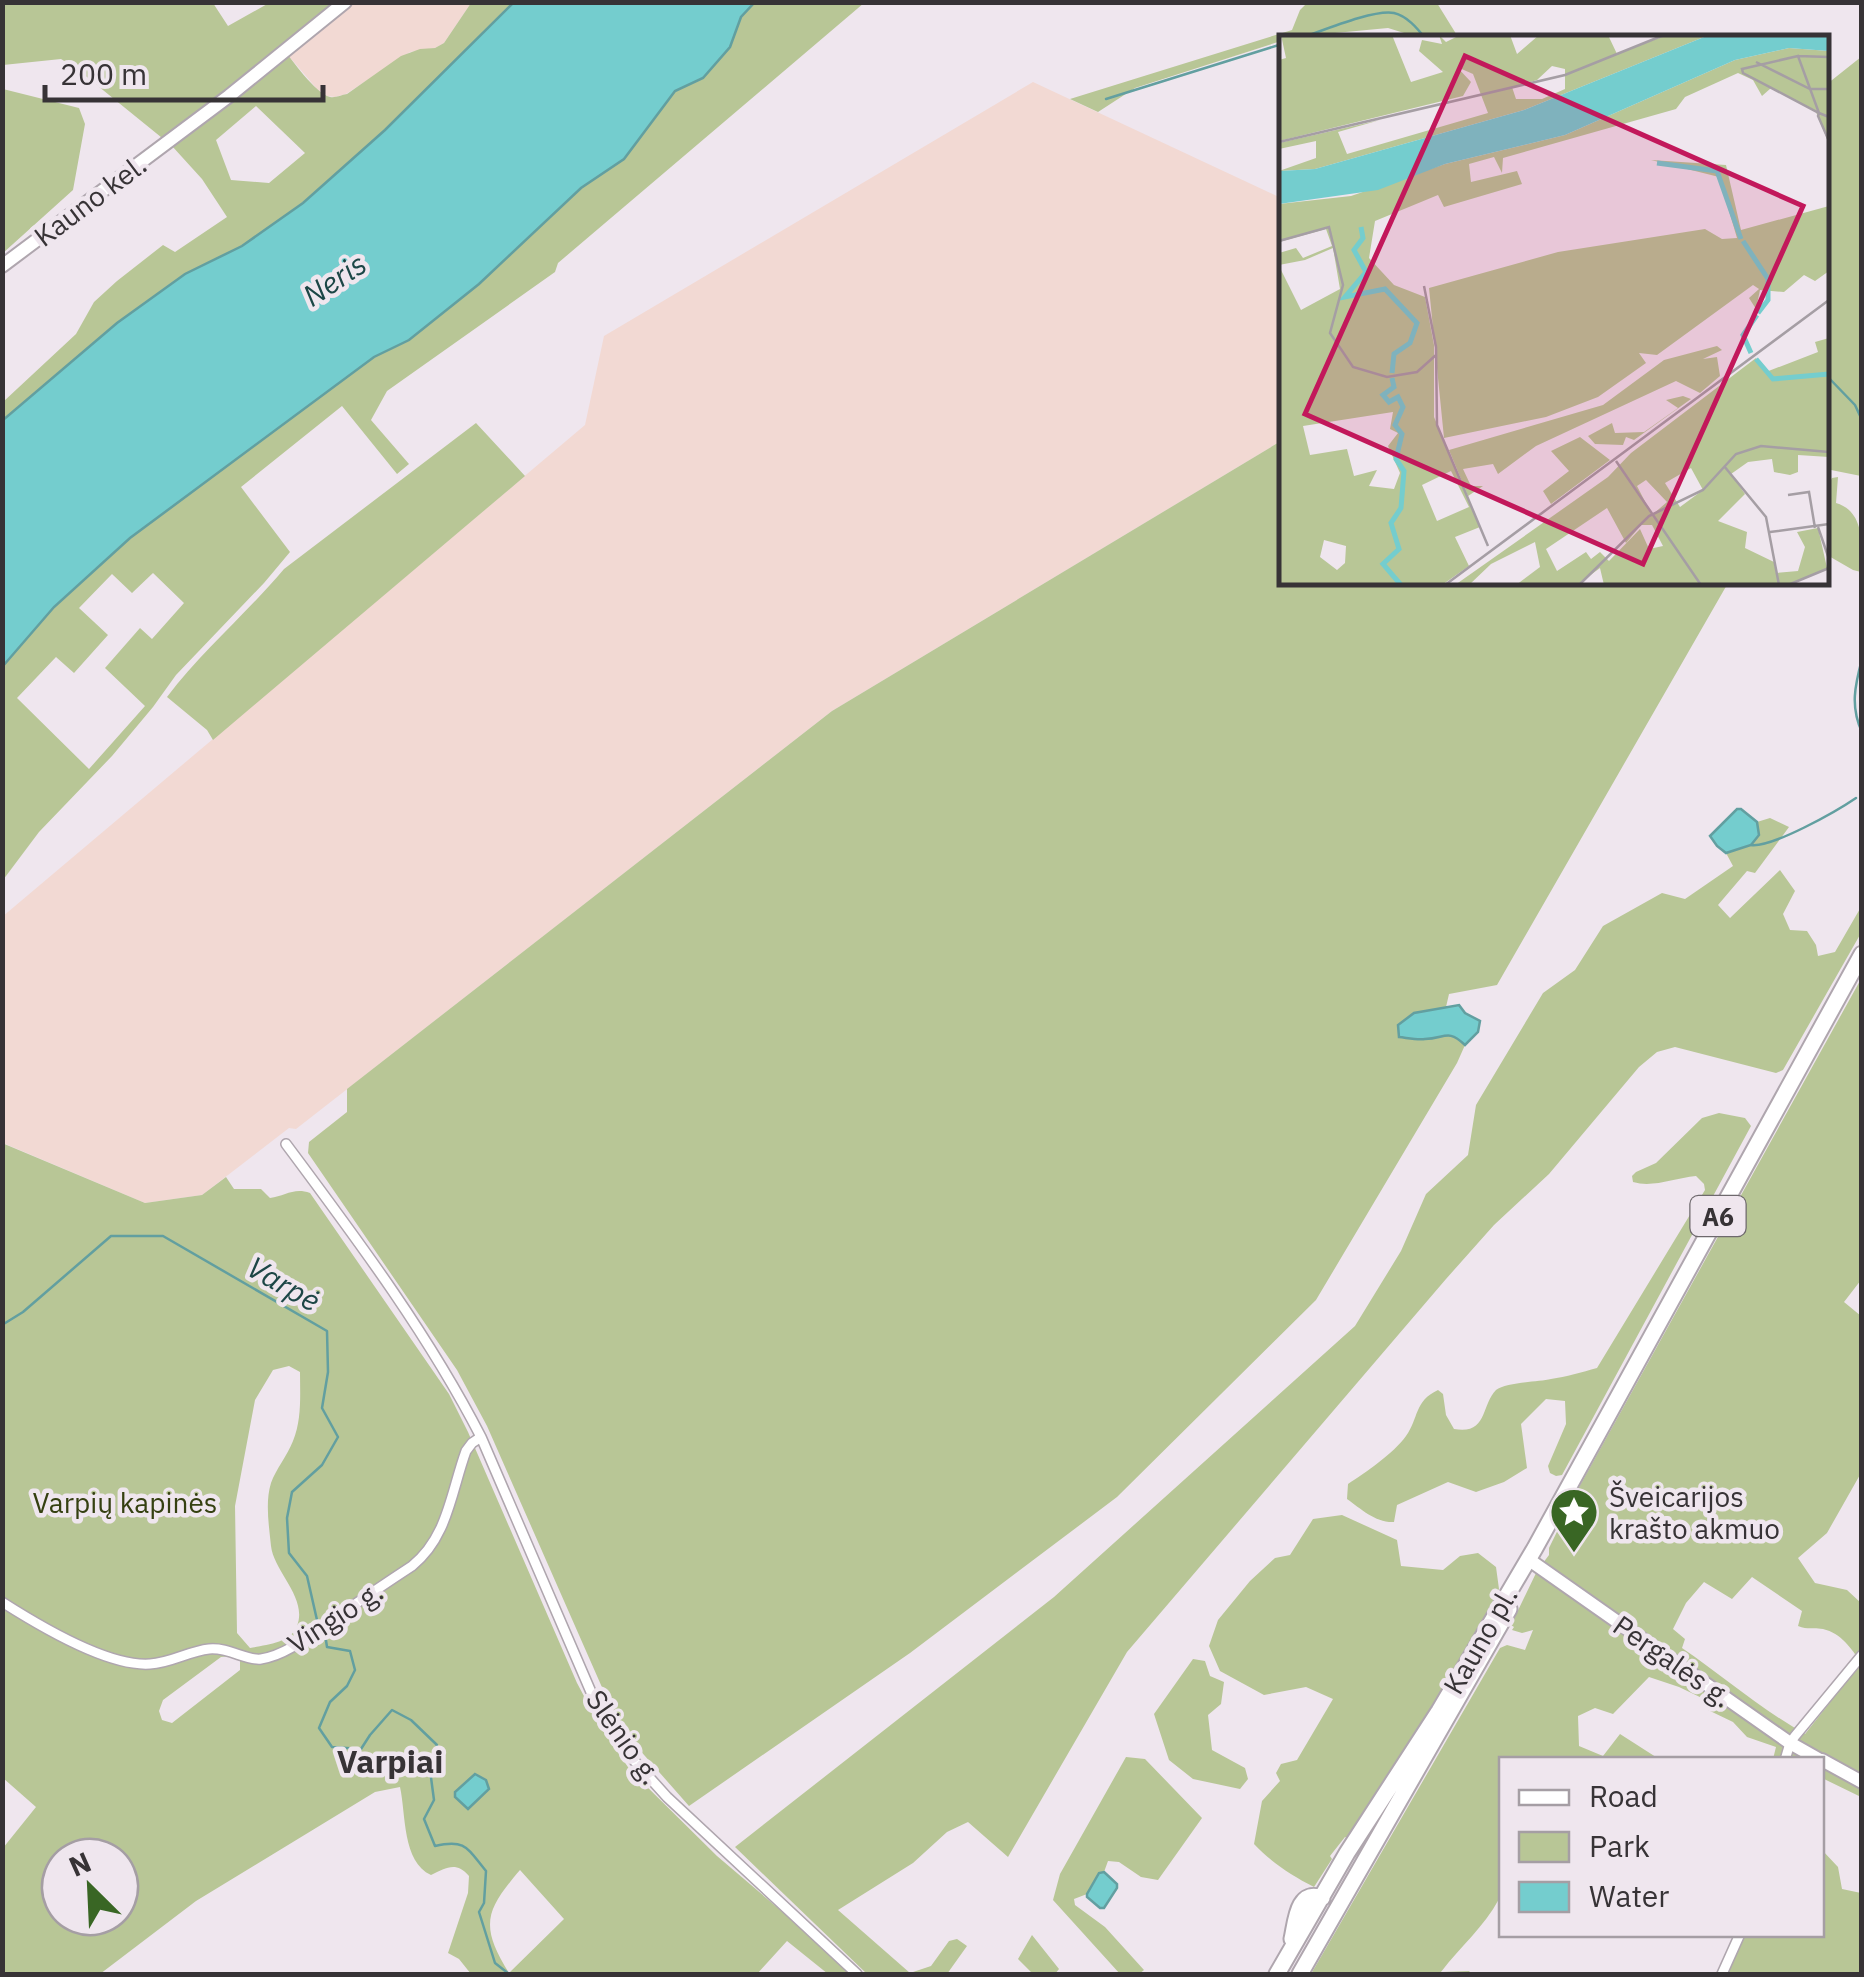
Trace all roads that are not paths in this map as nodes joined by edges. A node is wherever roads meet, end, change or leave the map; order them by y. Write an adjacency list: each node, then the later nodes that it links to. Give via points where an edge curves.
1 (345, 2): 2 (main road, Kauno kel.)
2 (2, 266)
3 (1862, 954): 6 (highway, A6)
4 (286, 1144): 5 (street, Slėnio g., via 371,1259)
5 (481, 1437): 7 (street, Vingio g., via 466,1450 428,1553 270,1657 212,1649 168,1662 124,1663); 18 (street, Slėnio g., via 582,1673 630,1756)
6 (1528, 1558): 9 (main road, Pergalės g.); 14 (highway, Kauno pl. / A6); 15 (highway, Kauno pl. / A6, via 1494,1636)
7 (2, 1602)
8 (1862, 1656): 9 (street)
9 (1790, 1743): 10 (street); 11 (main road, Pergalės g.)
10 (1787, 1757)
11 (1816, 1757)
12 (1824, 1762): 13 (main road, Pergalės g.)
13 (1862, 1782)
14 (1322, 1898): 15 (highway); 17 (highway, A6, via 1314,1895 1301,1904)
15 (1332, 1914): 19 (highway, Kauno pl. / A6)
16 (1739, 1937): 20 (street)
17 (1278, 1973)
18 (857, 1974)
19 (1300, 1974)
20 (1722, 1974)

